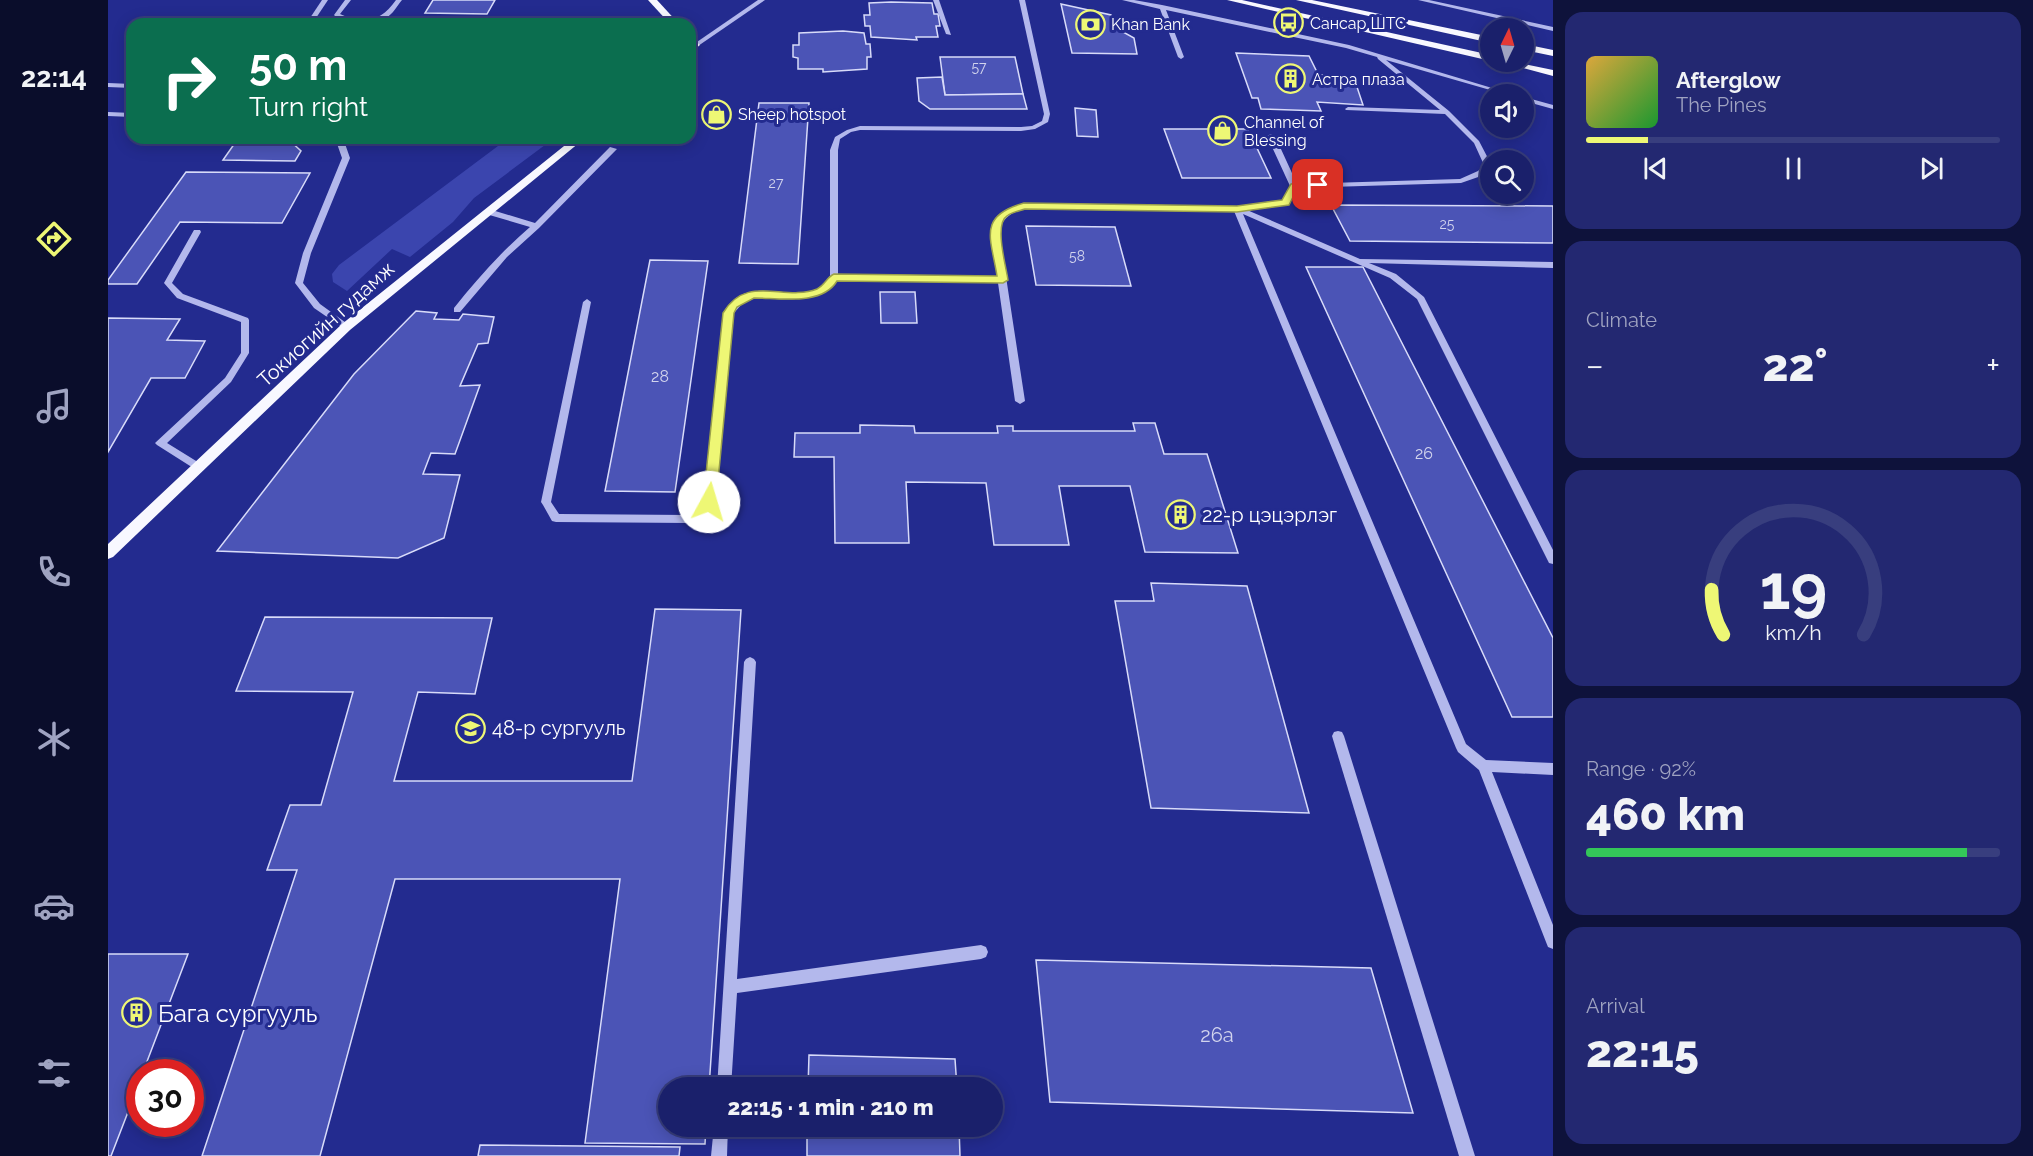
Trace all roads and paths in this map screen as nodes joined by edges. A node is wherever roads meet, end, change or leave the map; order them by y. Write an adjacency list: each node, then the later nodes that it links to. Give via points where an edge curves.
1 (326, 0): 13 (street)
2 (348, 0): 14 (street, via 337,15)
3 (399, 0): 15 (street)
4 (652, 0): 16 (main road)
5 (762, 0): 20 (street)
6 (936, 0): 18 (street)
7 (1022, 0): 48 (street, via 1047,114 1045,122 1021,129 860,128 840,135 834,150)
8 (1125, 0): 12 (street)
9 (1231, 0): 24 (main road)
10 (1300, 0): 19 (main road)
11 (1421, 0): 17 (street)
12 (1162, 7): 23 (street); 25 (street)
13 (313, 18)
14 (342, 18)
15 (383, 18)
16 (669, 18)
17 (1553, 29)
18 (949, 34)
19 (1480, 38)
20 (696, 42)
21 (1534, 49): 22 (main road)
22 (1553, 53)
23 (1376, 54): 29 (street); 34 (street)
24 (1480, 56)
25 (1181, 57)
26 (1534, 69): 27 (main road)
27 (1553, 73)
28 (108, 85): 30 (street)
29 (1480, 85)
30 (126, 86)
31 (1534, 102): 32 (street)
32 (1553, 108)
33 (1348, 109): 34 (street)
34 (1447, 112): 41 (street, via 1477,142 1488,165 1480,173 1461,181)
35 (108, 114): 36 (street)
36 (126, 115)
37 (1271, 136): 41 (street)
38 (341, 144): 52 (street, via 346,158 307,253 299,283 317,306)
39 (573, 144): 43 (main road, Токиогийн гудамж)
40 (613, 149): 44 (street)
41 (1294, 186): 42 (street, via 1285,203)
42 (1237, 209): 46 (street); 49 (street, via 1024,206 1003,214 997,222); 59 (street, via 1462,748)
43 (489, 212): 44 (street); 52 (main road, Токиогийн гудамж)
44 (536, 226): 51 (street, via 486,273)
45 (197, 232): 54 (street, via 168,283 180,296 245,320 245,352 228,380 160,443)
46 (1357, 260): 47 (street); 56 (street, via 1393,276 1420,297)
47 (1553, 265)
48 (834, 277): 49 (street); 50 (street, via 822,291 753,295 733,305 729,313 709,502 690,519 556,518 546,502)
49 (1003, 280): 53 (street)
50 (587, 303)
51 (457, 310)
52 (346, 327): 54 (main road, Токиогийн гудамж)
53 (1020, 401)
54 (198, 467): 55 (main road, Токиогийн гудамж)
55 (108, 553)
56 (1553, 560)
57 (750, 662): 63 (street)
58 (1338, 736): 67 (street)
59 (1484, 766): 60 (street); 61 (street)
60 (1553, 769)
61 (1553, 942)
62 (981, 952): 63 (street)
63 (732, 987): 64 (street)
64 (725, 1077)
65 (721, 1137): 66 (street)
66 (719, 1156)
67 (1467, 1156)

